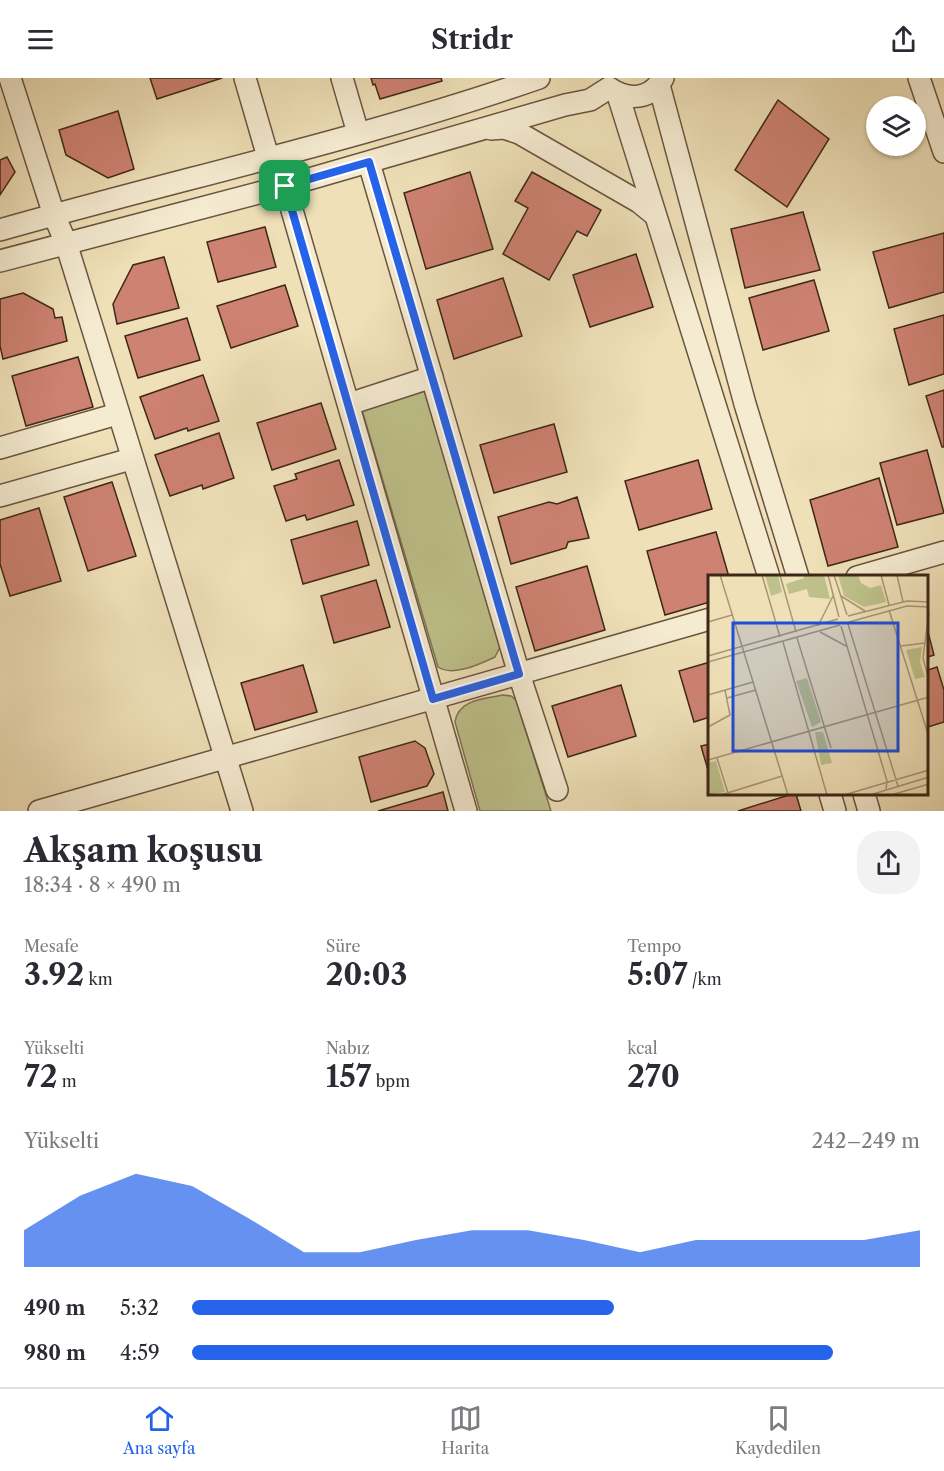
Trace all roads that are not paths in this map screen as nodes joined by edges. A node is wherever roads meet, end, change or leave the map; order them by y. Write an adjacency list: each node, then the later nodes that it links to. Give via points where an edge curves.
1 (10, 78): 16 (street)
2 (244, 78): 13 (street)
3 (342, 78): 11 (street)
4 (496, 78): 9 (street)
5 (539, 78): 9 (street)
6 (919, 78): 12 (street)
7 (661, 81): 8 (street, via 640,97 630,98); 29 (street, via 742,393)
8 (610, 87): 10 (street, via 590,100); 17 (street)
9 (484, 97): 11 (street)
10 (478, 130): 14 (street); 17 (street, via 504,128 519,134)
11 (358, 134): 13 (street)
12 (944, 152)
13 (268, 158): 16 (street)
14 (369, 162): 15 (street); 21 (street)
15 (285, 186): 19 (street); 22 (street)
16 (54, 215): 18 (street); 19 (street)
17 (655, 215): 28 (street)
18 (0, 230)
19 (66, 243): 20 (street); 23 (street)
20 (0, 261)
21 (432, 377): 22 (street); 32 (street)
22 (349, 404): 33 (street)
23 (117, 414): 24 (street); 25 (street)
24 (0, 448)
25 (131, 459): 26 (street); 34 (street)
26 (0, 496)
27 (944, 552): 30 (street)
28 (768, 575)
29 (797, 575)
30 (864, 575)
31 (708, 620): 32 (street)
32 (519, 674): 33 (street); 35 (street)
33 (433, 699): 34 (street); 40 (street)
34 (226, 759): 38 (street); 39 (street)
35 (557, 790)
36 (830, 796): 41 (street)
37 (864, 796): 42 (street)
38 (39, 811)
39 (242, 811)
40 (466, 811)
41 (835, 811)
42 (868, 811)

